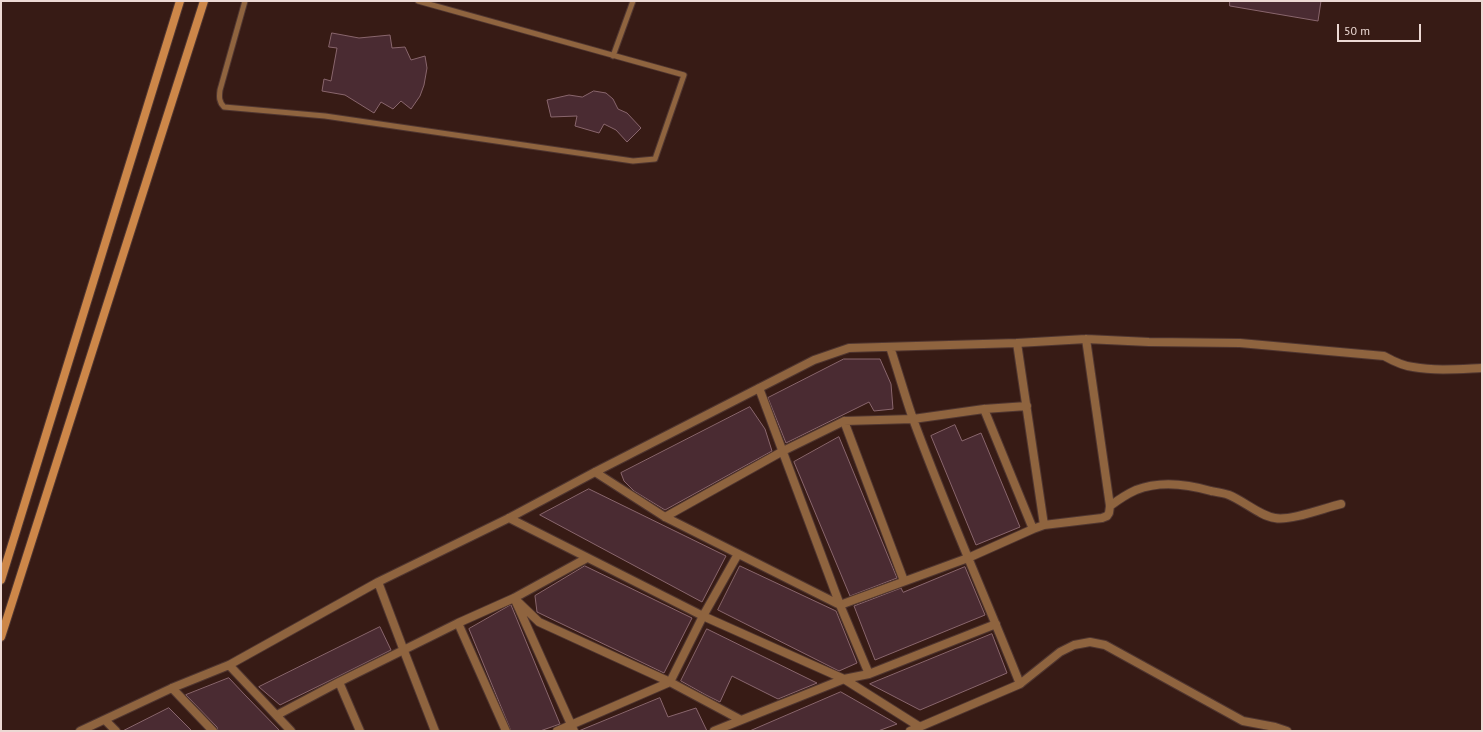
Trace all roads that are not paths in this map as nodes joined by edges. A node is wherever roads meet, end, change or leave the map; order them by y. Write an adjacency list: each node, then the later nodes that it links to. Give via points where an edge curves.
1 (180, 1): 27 (main road)
2 (204, 1): 35 (main road)
3 (244, 1): 6 (lane, via 220,90 219,99 224,107 325,116 633,161 655,159 684,75)
4 (418, 1): 6 (lane)
5 (633, 1): 6 (lane)
6 (613, 56)
7 (1086, 339): 8 (street); 10 (street, via 1240,343 1384,356 1399,364 1413,367); 19 (street)
8 (1017, 343): 9 (street); 12 (street)
9 (890, 347): 11 (street, via 849,348 814,360); 14 (street)
10 (1482, 368)
11 (759, 388): 16 (street); 17 (street)
12 (1027, 406): 13 (street); 22 (street)
13 (984, 409): 14 (street); 23 (street)
14 (913, 419): 15 (street); 26 (street)
15 (844, 420): 16 (street); 28 (street)
16 (783, 451): 20 (street); 31 (street)
17 (594, 472): 20 (street); 21 (street)
18 (1341, 504): 19 (street, via 1282,519 1266,515 1228,495 1194,486 1172,484 1135,490)
19 (1110, 506): 22 (street, via 1107,516 1102,518)
20 (665, 517): 24 (street)
21 (509, 518): 25 (street); 29 (street)
22 (1044, 525): 23 (street)
23 (1033, 529): 26 (street)
24 (738, 554): 31 (street); 32 (street)
25 (587, 558): 30 (street); 32 (street)
26 (968, 558): 28 (street); 34 (street)
27 (1, 580)
28 (904, 580): 31 (street)
29 (378, 582): 36 (street); 37 (street)
30 (514, 598): 33 (street); 41 (street, via 538,622); 48 (street)
31 (840, 605): 38 (street)
32 (704, 616): 39 (street); 41 (street)
33 (458, 623): 36 (street); 55 (street)
34 (996, 624): 38 (street); 42 (street)
35 (1, 636)
36 (404, 651): 40 (street); 54 (street)
37 (229, 665): 43 (street); 44 (street)
38 (869, 674): 39 (street)
39 (844, 678): 46 (street); 47 (street)
40 (339, 682): 44 (street); 53 (street)
41 (670, 682): 46 (street); 48 (street)
42 (1020, 684): 47 (street); 59 (street, via 1060,652 1074,645 1096,642 1243,721 1275,726)
43 (172, 688): 45 (street); 51 (street)
44 (277, 715): 52 (street)
45 (105, 720): 49 (street); 50 (street)
46 (740, 720): 57 (street)
47 (920, 727): 58 (street)
48 (573, 728): 56 (street)
49 (80, 731)
50 (116, 731)
51 (213, 731)
52 (291, 731)
53 (360, 731)
54 (435, 731)
55 (506, 731)
56 (557, 731)
57 (714, 731)
58 (910, 731)
59 (1287, 731)

